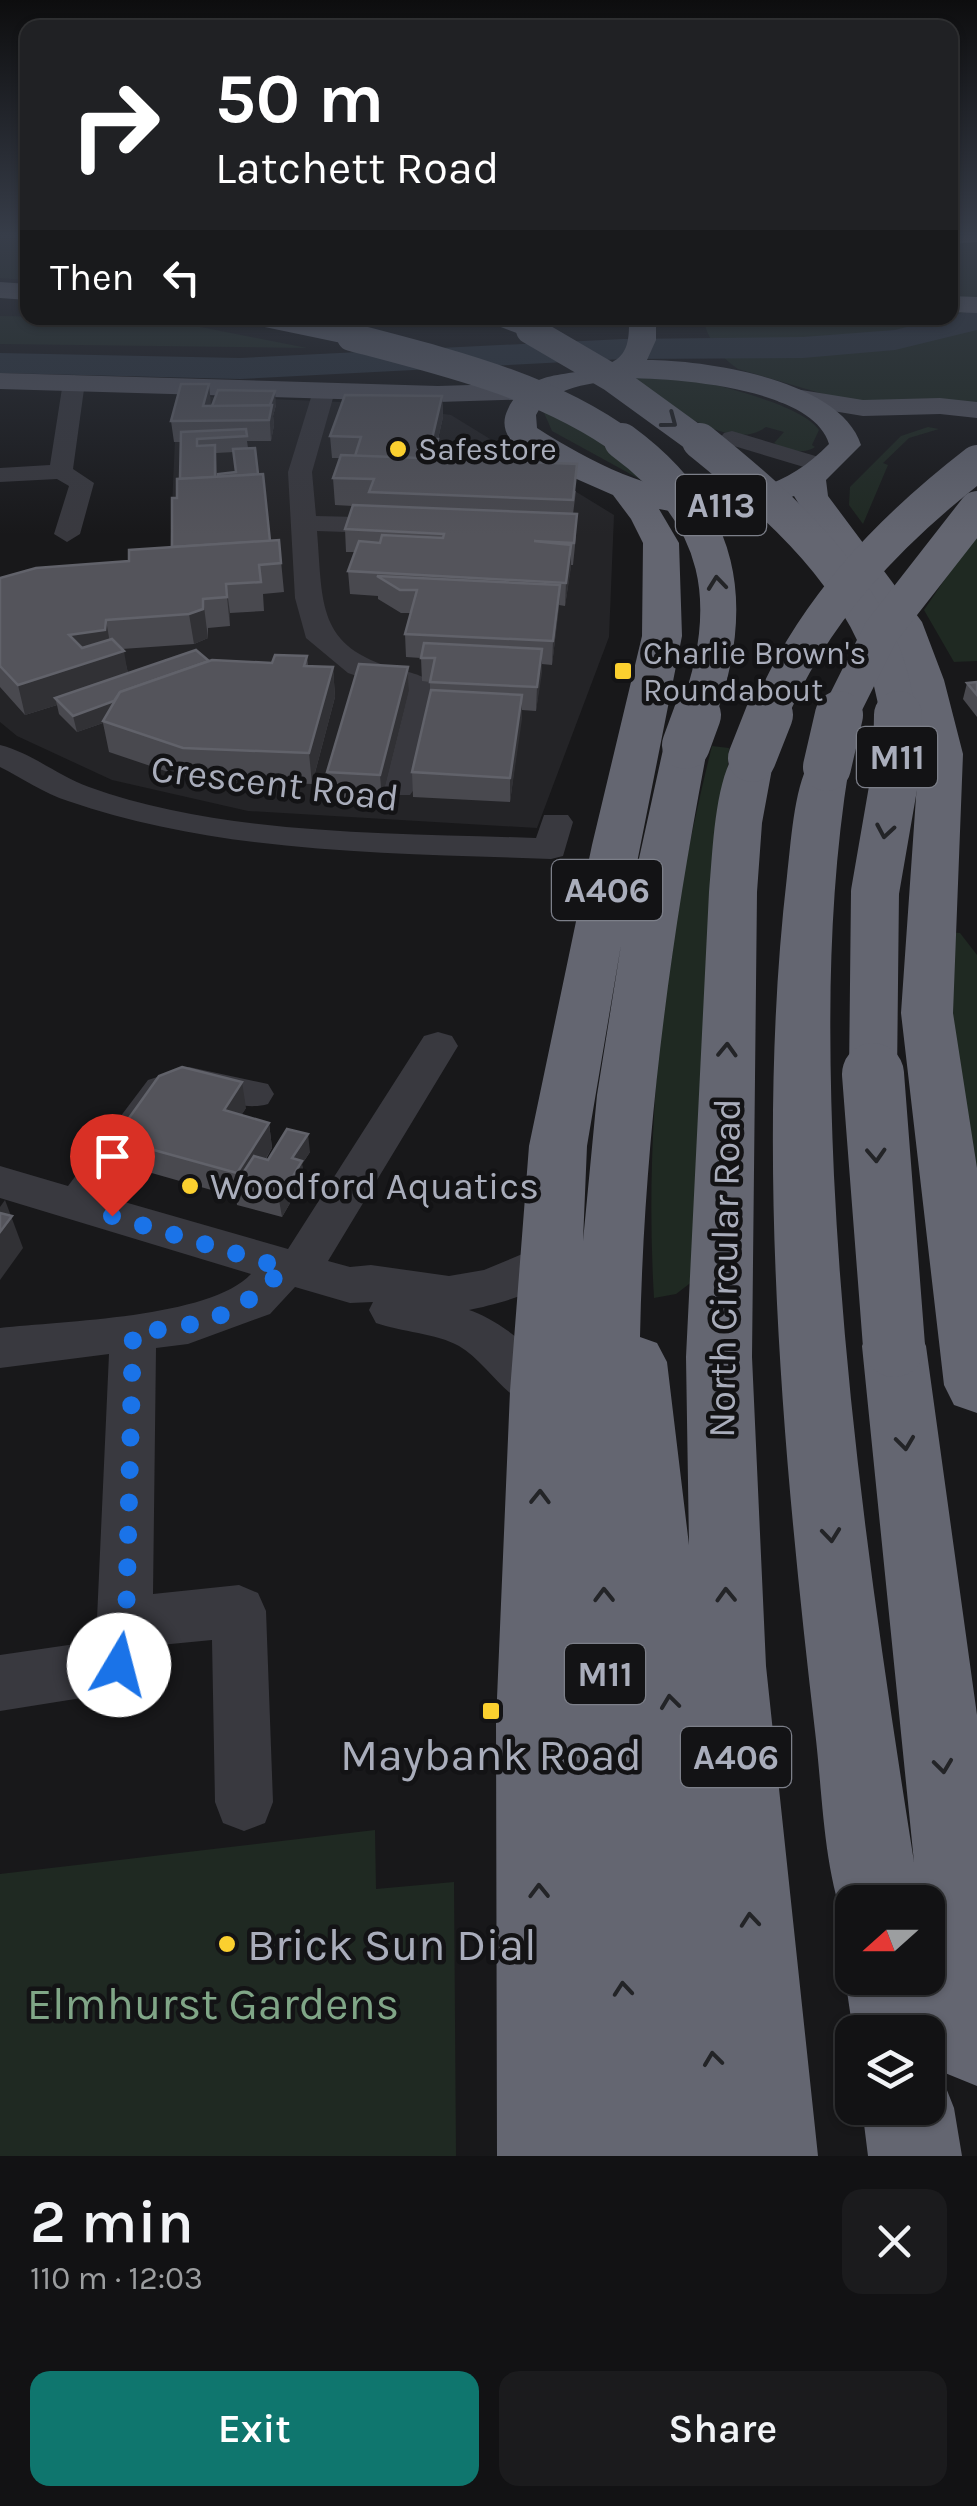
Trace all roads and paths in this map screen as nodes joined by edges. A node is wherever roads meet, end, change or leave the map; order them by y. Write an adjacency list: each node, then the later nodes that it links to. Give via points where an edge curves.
1 (335, 334): 29 (highway, M11, one-way to 1, bridge, via 640,977 686,745 718,645 719,577 684,498 639,450 578,412 500,378)
2 (535, 334): 42 (highway, M11, one-way to 42, bridge, via 573,352 707,448 797,529 846,585 896,695 897,761 875,887 870,1040 876,1172)
3 (636, 347): 7 (highway, A113); 9 (highway, A113, via 688,358)
4 (0, 381): 5 (main road, A113)
5 (74, 382): 6 (main road, A113); 16 (street)
6 (324, 390): 8 (main road, A113); 20 (street, via 300,472)
7 (536, 391): 8 (main road, A113); 11 (highway, via 522,404)
8 (442, 394): 11 (main road, A113)
9 (790, 396): 10 (main road, A113, via 864,408); 13 (highway, A113, via 838,422)
10 (969, 410): 13 (main road, A113)
11 (521, 432): 18 (highway, A113)
12 (732, 438): 15 (street)
13 (846, 438): 15 (highway, A113)
14 (977, 463): 47 (highway, North Circular Road / A406, one-way to 14, bridge, via 728,1666 719,1357 739,823 774,697 826,610 867,560)
15 (817, 471): 18 (highway, A113, via 754,502 724,506); 36 (highway, via 811,496 903,622 940,754 927,1013)
16 (61, 472): 17 (street); 22 (street, via 82,483)
17 (0, 475)
18 (628, 493): 31 (highway, A406, via 660,543 662,636 558,1146)
19 (977, 509): 41 (highway, North Circular Road, one-way to 41, bridge, via 919,580 856,675 838,716 814,826 802,1036 811,1334)
20 (306, 523): 21 (street); 24 (street, via 309,598 320,638 358,666 423,690)
21 (424, 527)
22 (67, 534)
23 (0, 754): 25 (street, Crescent Road, via 78,794 196,824 338,841)
24 (399, 788)
25 (554, 836)
26 (438, 1046): 32 (street)
27 (254, 1094): 30 (street, via 189,1081 162,1090)
28 (0, 1182): 30 (street)
29 (614, 1192): 45 (highway, M11, one-way to 29, via 614,1880 604,1643 602,1456); 46 (highway, one-way to 29, via 660,1617 627,1225)
30 (78, 1205): 32 (street)
31 (551, 1260): 33 (street, via 492,1288 462,1294 430,1295 368,1281); 37 (highway, A406)
32 (291, 1269): 33 (street); 34 (street, via 254,1300 224,1314)
33 (350, 1285): 37 (street, via 361,1299 472,1330)
34 (133, 1333): 35 (street); 38 (street)
35 (0, 1348)
36 (977, 1385)
37 (543, 1391): 44 (highway, A406, one-way to 37, via 535,1722)
38 (126, 1623): 39 (street, via 119,1665); 40 (street, via 239,1612)
39 (0, 1682)
40 (244, 1802)
41 (876, 1885)
42 (977, 2042)
43 (910, 2125): 48 (highway)
44 (544, 2156)
45 (637, 2156)
46 (725, 2156)
47 (772, 2156)
48 (915, 2156)

